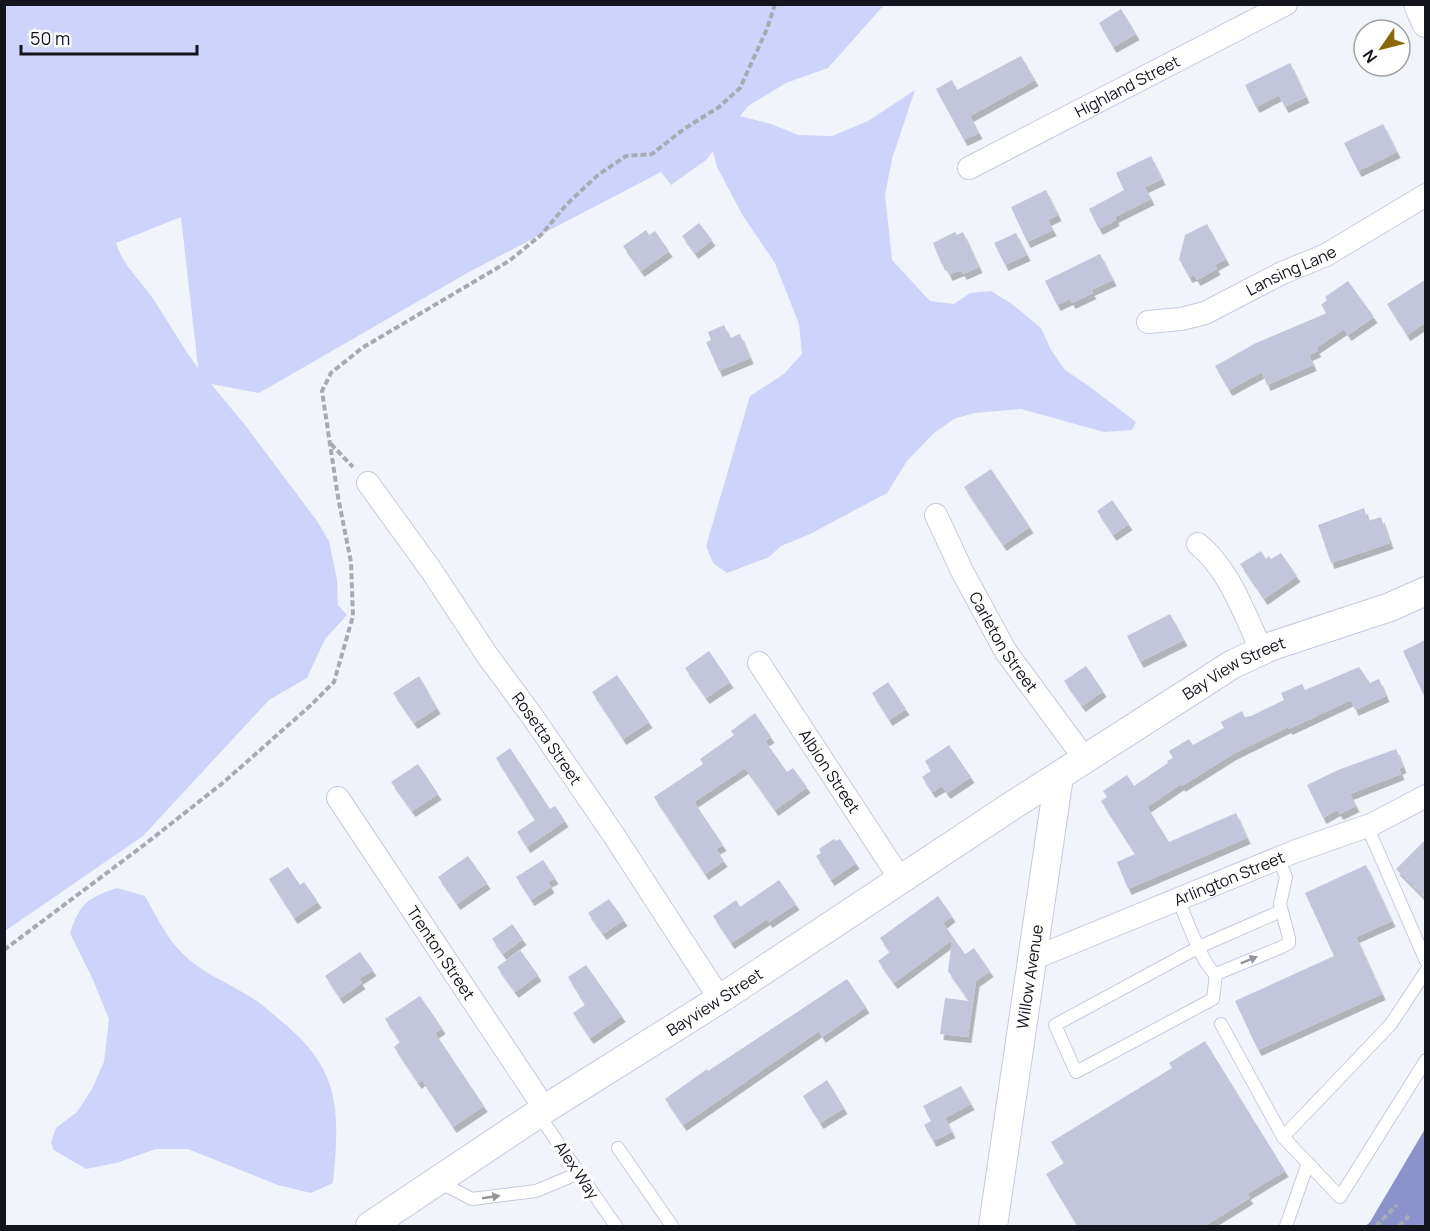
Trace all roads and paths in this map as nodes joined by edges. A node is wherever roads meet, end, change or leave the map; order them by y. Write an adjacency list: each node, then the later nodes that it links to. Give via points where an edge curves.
1 (1286, 4): 4 (street, Highland Street)
2 (1418, 4): 3 (street)
3 (1425, 23)
4 (969, 168)
5 (1425, 195): 6 (street, Lansing Lane, via 1326,255 1205,313)
6 (1148, 322)
7 (330, 443): 8 (path)
8 (368, 483): 28 (street, Rosetta Street, via 613,834)
9 (936, 515): 14 (street, Carleton Street, via 1006,652)
10 (1198, 544): 12 (street, via 1220,567)
11 (1425, 591): 12 (street, Bay View Street)
12 (1262, 651): 14 (street, Bay View Street, via 1233,664)
13 (759, 663): 20 (street, Albion Street)
14 (1085, 759): 15 (street, Bay View Street)
15 (1059, 776): 20 (street, Bayview Street); 24 (street, Willow Avenue)
16 (1425, 796): 18 (street, Arlington Street)
17 (338, 798): 31 (street, Trenton Street)
18 (1367, 826): 19 (street, Arlington Street); 25 (lane)
19 (1278, 858): 21 (street, Arlington Street); 22 (lane, via 1286,877)
20 (901, 880): 28 (street, Bayview Street)
21 (1178, 899): 23 (lane); 24 (street, Arlington Street)
22 (1281, 911): 23 (lane); 27 (lane, one-way to 22, via 1289,943)
23 (1199, 947): 27 (lane, via 1209,971); 27 (lane, via 1055,1025 1076,1072 1213,999)
24 (1032, 959): 42 (street, Willow Avenue)
25 (1425, 961)
26 (1425, 971): 32 (lane, via 1390,1024)
27 (1216, 974)
28 (720, 999): 31 (street, Bayview Street)
29 (1221, 1024): 32 (lane)
30 (1425, 1060): 34 (lane, via 1340,1197)
31 (542, 1111): 35 (lane, Alex Way); 36 (street, Bayview Street)
32 (1283, 1137): 34 (lane)
33 (618, 1148): 41 (lane)
34 (1308, 1163): 43 (lane)
35 (579, 1173): 36 (lane, one-way to 35, via 472,1199 536,1191); 40 (lane, Alex Way)
36 (438, 1181): 39 (street, Bayview Street)
37 (1397, 1205): 44 (path)
38 (1409, 1216): 45 (path)
39 (370, 1227)
40 (616, 1227)
41 (672, 1227)
42 (993, 1227)
43 (1286, 1227)
44 (1376, 1227)
45 (1399, 1227)

